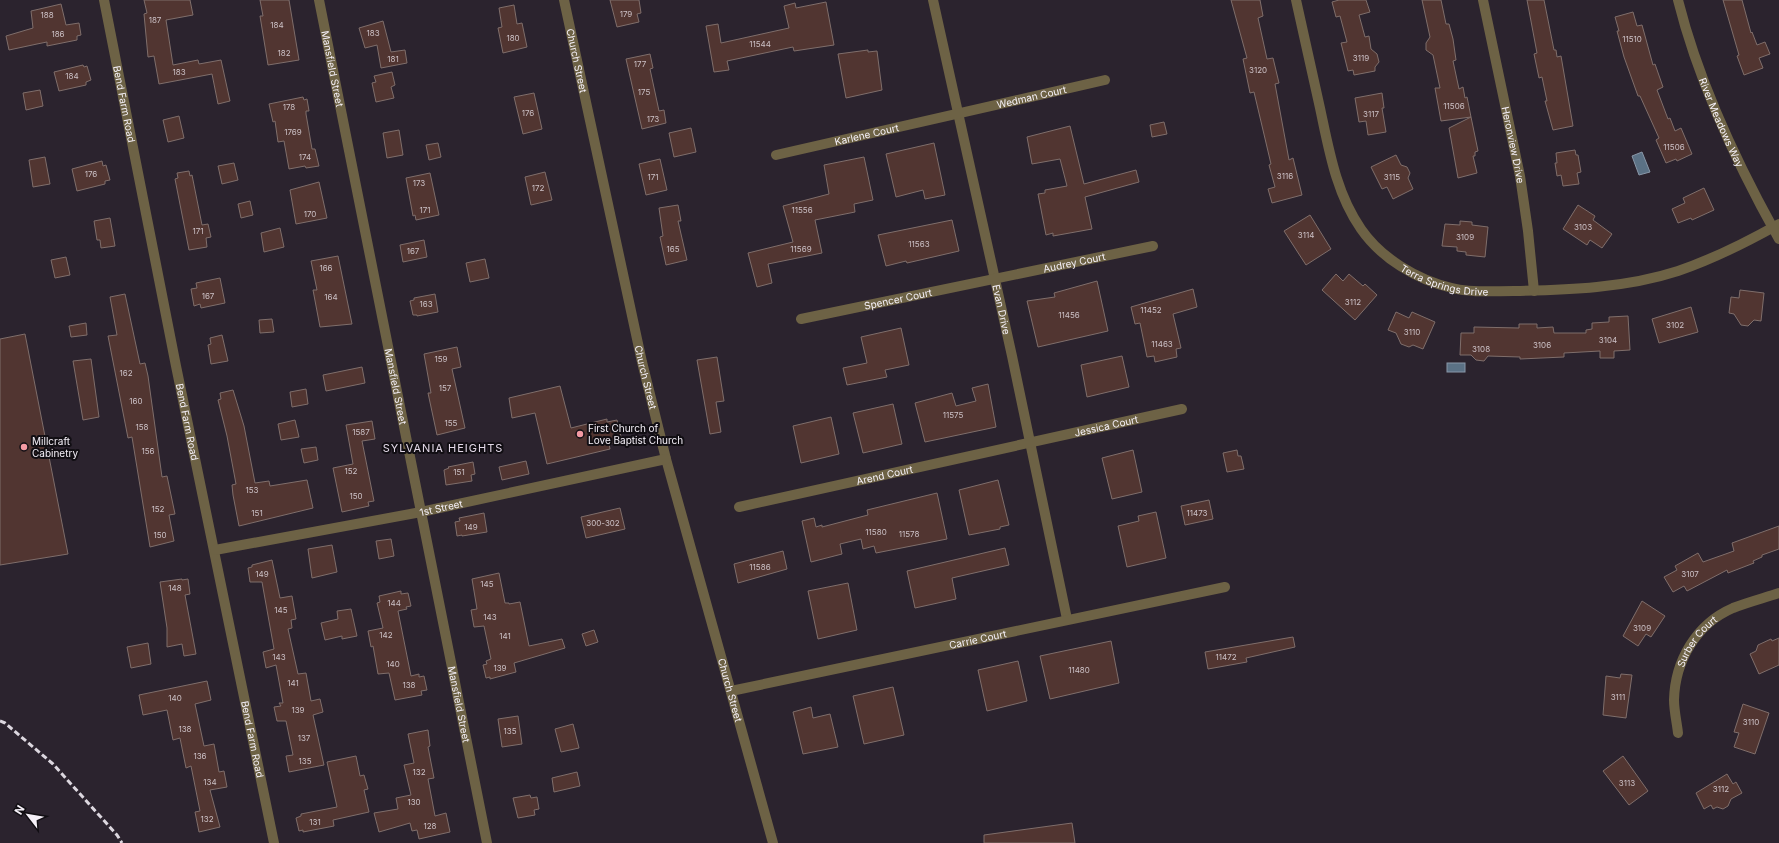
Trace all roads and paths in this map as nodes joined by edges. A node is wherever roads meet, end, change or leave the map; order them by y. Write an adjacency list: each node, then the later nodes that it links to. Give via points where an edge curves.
1 (104, 0): 22 (street, Bend Farm Road)
2 (319, 0): 21 (street, Mansfield Street)
3 (564, 0): 19 (street, Church Street, via 642,362)
4 (933, 0): 9 (street, Evan Drive)
5 (1296, 0): 15 (street, Terra Springs Drive, via 1336,181 1361,230 1392,260 1429,281 1475,292)
6 (1483, 0): 15 (street, Heronview Drive, via 1520,176)
7 (1678, 0): 11 (street, River Meadows Way, via 1706,89 1731,145)
8 (1105, 80): 9 (street, Wedman Court)
9 (958, 114): 10 (street, Karlene Court); 14 (street, Evan Drive)
10 (776, 155)
11 (1776, 226): 12 (street, River Meadows Way); 15 (street, Terra Springs Drive, via 1735,247 1677,271 1608,286)
12 (1779, 239)
13 (1153, 246): 14 (street, Audrey Court)
14 (995, 279): 16 (street, Spencer Court); 18 (street, Evan Drive)
15 (1534, 291)
16 (801, 319)
17 (1182, 410): 18 (street, Jessica Court)
18 (1030, 443): 20 (street, Arend Court); 25 (street, Evan Drive)
19 (666, 459): 21 (street, 1st Street); 26 (street, Church Street)
20 (739, 507)
21 (421, 512): 22 (street, 1st Street); 29 (street, Mansfield Street)
22 (214, 550): 28 (street, Bend Farm Road)
23 (1225, 587): 25 (street, Carrie Court)
24 (1779, 592): 27 (street, Surber Court, via 1732,608 1701,630 1691,643 1683,656 1676,681 1674,702)
25 (1067, 619): 26 (street, Carrie Court)
26 (731, 691): 30 (street, Church Street)
27 (1678, 733)
28 (274, 843)
29 (487, 843)
30 (773, 843)

